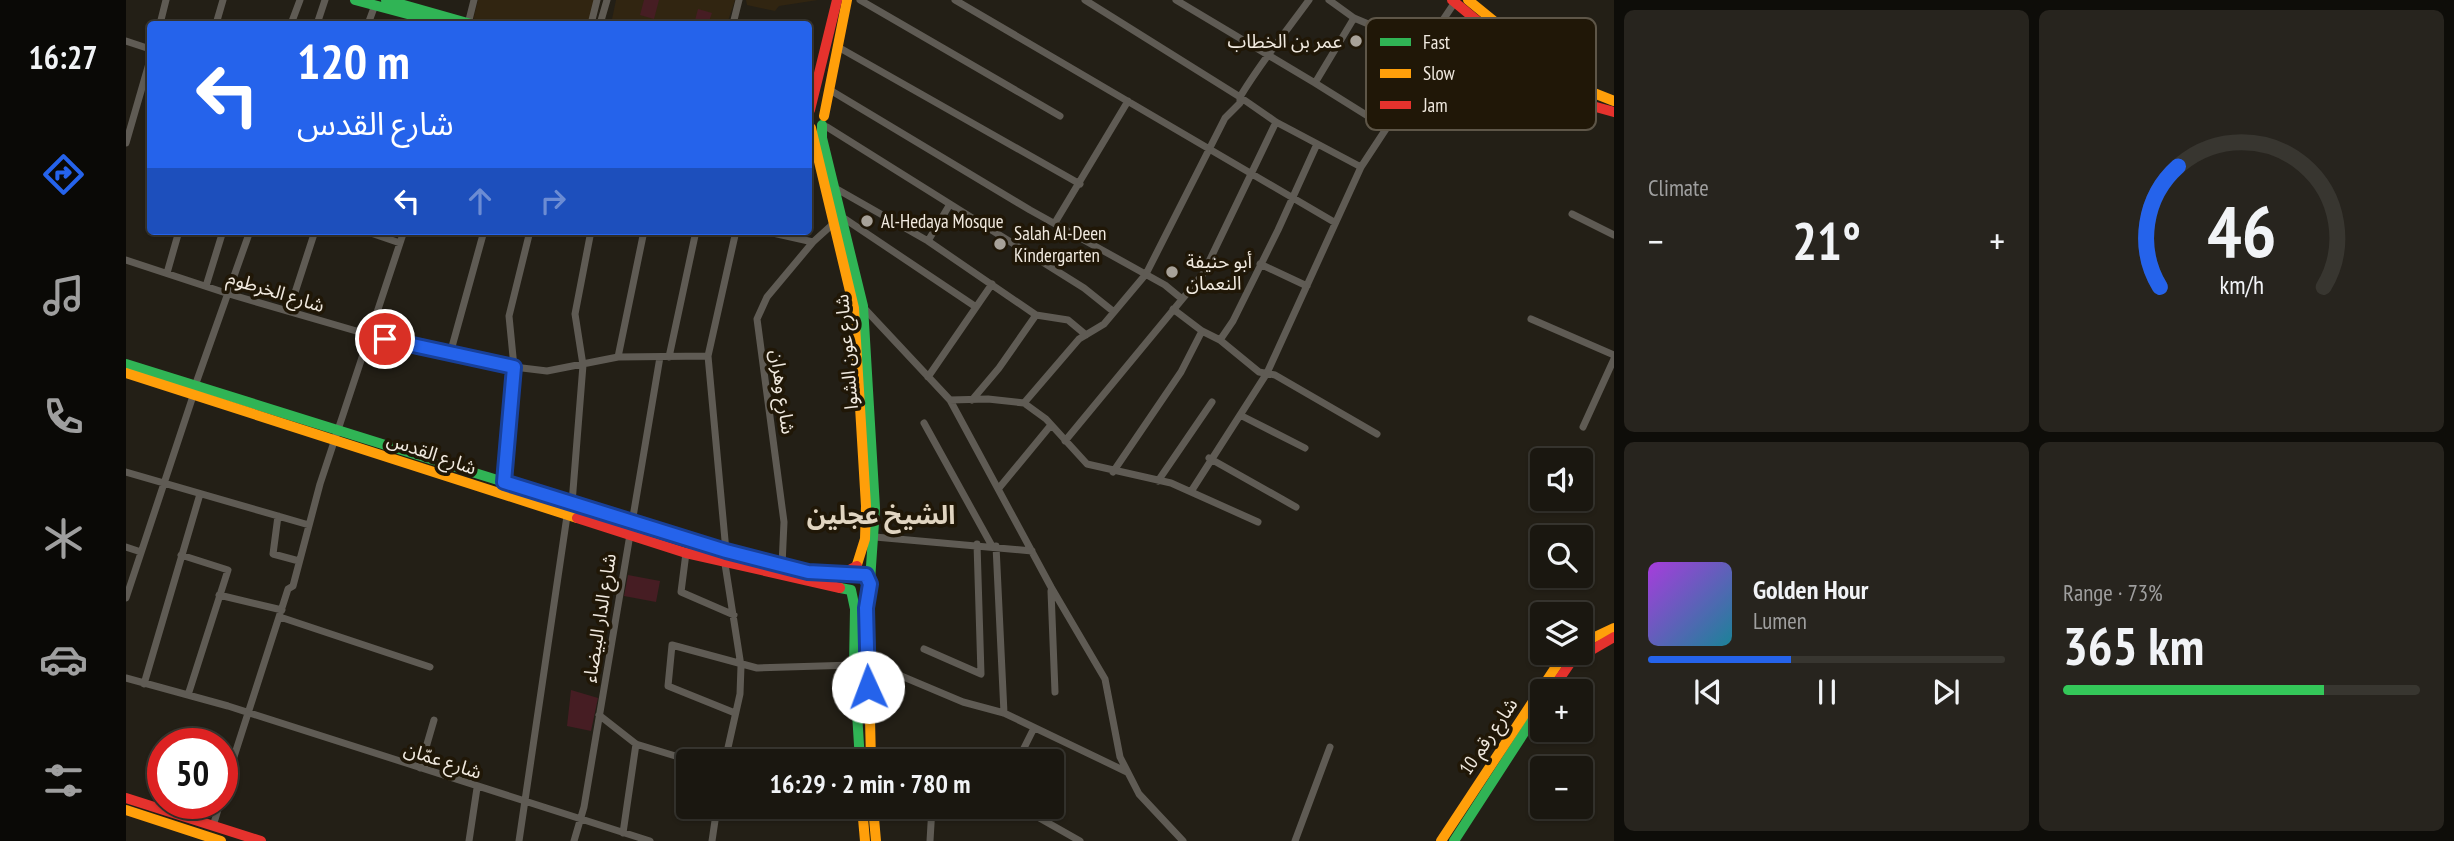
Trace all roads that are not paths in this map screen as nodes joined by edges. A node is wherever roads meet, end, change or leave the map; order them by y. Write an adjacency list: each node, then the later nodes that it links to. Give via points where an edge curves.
1 (166, 0): 27 (street)
2 (223, 0): 28 (street)
3 (300, 0): 29 (street)
4 (326, 0): 30 (street)
5 (355, 0): 21 (main road)
6 (386, 0): 32 (main road)
7 (474, 0): 33 (street)
8 (597, 0): 34 (street)
9 (607, 0): 35 (street)
10 (739, 0): 36 (street)
11 (837, 0): 47 (main road)
12 (847, 0): 39 (main road, شارع عون الشوا)
13 (860, 0): 54 (street)
14 (955, 0): 48 (street)
15 (1085, 0): 46 (street)
16 (1176, 0): 41 (street)
17 (1309, 0): 41 (street)
18 (1329, 0): 22 (street)
19 (1468, 0): 25 (main road)
20 (1453, 1): 23 (street); 24 (main road)
21 (374, 5): 26 (main road); 31 (street)
22 (1354, 18): 37 (street); 43 (street)
23 (1442, 18)
24 (1474, 18)
25 (1490, 18)
26 (413, 20)
27 (161, 21)
28 (217, 21)
29 (292, 21)
30 (318, 21)
31 (369, 21)
32 (459, 21)
33 (470, 21)
34 (592, 21)
35 (601, 21)
36 (734, 21)
37 (1366, 23)
38 (126, 41): 40 (street)
39 (838, 47): 44 (main road, شارع عون الشوا); 63 (street)
40 (147, 48)
41 (1265, 55): 43 (street); 46 (street)
42 (147, 70): 58 (street)
43 (1315, 83): 53 (street)
44 (830, 90): 56 (main road, شارع عون الشوا); 69 (street, via 1030,210)
45 (1596, 94): 49 (main road)
46 (1240, 97): 55 (street); 60 (street)
47 (812, 99)
48 (1128, 101): 60 (street); 63 (street)
49 (1614, 101)
50 (1596, 106): 52 (main road)
51 (812, 111): 56 (main road, via 820,111)
52 (1614, 112)
53 (1366, 115)
54 (1060, 116)
55 (1276, 122): 59 (street); 62 (street)
56 (819, 125): 64 (main road, شارع عون الشوا); 66 (street); 68 (main road, شارع عون الشوا)
57 (1386, 130): 61 (street)
58 (126, 144)
59 (1317, 144): 61 (street); 65 (street)
60 (1209, 149): 62 (street); 91 (street)
61 (1361, 167): 70 (street)
62 (1251, 172): 65 (street); 96 (street, via 1203,274)
63 (1080, 184): 69 (street)
64 (835, 188): 68 (main road, شارع عون الشوا); 85 (street)
65 (1294, 197): 70 (street); 89 (street)
66 (950, 204): 85 (street); 101 (street, via 1084,288)
67 (1572, 214): 84 (street)
68 (838, 220): 87 (street, شارع وهران); 97 (main road, شارع عون الشوا); 98 (street); 161 (main road, شارع عون الشوا, via 854,308 866,506 865,539)
69 (1056, 221): 91 (street)
70 (1334, 222): 94 (street)
71 (178, 235): 90 (street)
72 (222, 235): 93 (street)
73 (249, 235): 95 (street)
74 (314, 235): 100 (street)
75 (377, 235): 86 (street)
76 (403, 235): 86 (street)
77 (483, 235): 108 (street)
78 (529, 235): 115 (street, via 509,316)
79 (590, 235): 114 (street, via 575,314)
80 (643, 235): 110 (street)
81 (695, 235): 111 (street, شارع الدار البيضاء)
82 (735, 235): 109 (street)
83 (780, 235): 87 (street)
84 (1614, 235)
85 (928, 241): 92 (street)
86 (400, 243): 105 (street)
87 (813, 243): 160 (street, شارع وهران, via 767,297 757,319 784,522)
88 (126, 260): 90 (street, شارع الخرطوم)
89 (1260, 264): 94 (street); 107 (street)
90 (167, 273): 93 (street, شارع الخرطوم)
91 (1146, 274): 96 (street); 101 (street)
92 (992, 284): 98 (street); 102 (street)
93 (206, 286): 95 (street, شارع الخرطوم)
94 (1307, 286): 117 (street)
95 (229, 294): 100 (street, شارع الخرطوم); 119 (street)
96 (1182, 299): 99 (street)
97 (863, 306): 118 (street); 149 (main road, شارع عون الشوا)
98 (976, 307): 118 (street)
99 (1173, 309): 104 (street); 130 (street)
100 (289, 311): 105 (street, شارع الخرطوم)
101 (1114, 312): 106 (street)
102 (1036, 315): 106 (street, via 1068,320); 121 (street)
103 (1531, 318): 112 (street)
104 (1202, 331): 107 (street); 134 (street, via 1181,372)
105 (369, 335): 108 (street, شارع الخرطوم); 128 (street)
106 (1086, 335): 123 (street)
107 (1220, 340): 117 (street, via 1259,372)
108 (450, 354): 115 (street, شارع الخرطوم)
109 (708, 356): 111 (street, شارع الخرطوم); 153 (street)
110 (618, 357): 111 (street, شارع الخرطوم); 114 (street, شارع الخرطوم)
111 (664, 357): 145 (street, شارع الدار البيضاء)
112 (1614, 357): 127 (street)
113 (126, 364): 119 (main road, شارع القدس)
114 (583, 365): 115 (street, شارع الخرطوم, via 547,371); 141 (street)
115 (514, 367): 136 (street)
116 (126, 373): 119 (main road, شارع القدس)
117 (1267, 373): 124 (street); 129 (street)
118 (928, 377): 120 (street)
119 (195, 389): 128 (main road, شارع القدس); 137 (street)
120 (950, 400): 121 (street); 138 (street)
121 (972, 400): 123 (street)
122 (1212, 402): 135 (street)
123 (1024, 403): 126 (street)
124 (1240, 415): 131 (street); 132 (street)
125 (924, 423): 151 (street)
126 (1051, 425): 130 (street); 138 (street)
127 (1583, 427)
128 (338, 434): 136 (main road, شارع القدس); 144 (main road, شارع القدس); 147 (street)
129 (1377, 434)
130 (1065, 441): 134 (street, via 1087,464)
131 (1305, 448)
132 (1209, 458): 139 (street); 142 (street)
133 (126, 472): 137 (street)
134 (1113, 472): 135 (street)
135 (1158, 481): 139 (street)
136 (504, 482): 141 (main road, شارع القدس)
137 (163, 484): 140 (street); 155 (street)
138 (999, 488): 154 (street)
139 (1192, 490): 146 (street)
140 (200, 494): 143 (street); 157 (street)
141 (572, 503): 145 (main road, شارع القدس)
142 (1296, 507)
143 (278, 516): 147 (street); 158 (street, via 273,554)
144 (567, 516): 148 (main road, شارع القدس); 204 (street)
145 (631, 522): 148 (street, شارع الدار البيضاء); 153 (main road, شارع القدس)
146 (1258, 522)
147 (309, 525): 158 (street)
148 (629, 536): 156 (main road, شارع القدس); 188 (street, شارع الدار البيضاء)
149 (875, 537): 150 (street); 162 (main road, شارع عون الشوا)
150 (977, 544): 151 (street); 174 (street, via 981,674)
151 (994, 546): 154 (street); 187 (street)
152 (126, 547): 155 (street)
153 (726, 551): 160 (main road, شارع القدس)
154 (1032, 551): 164 (street)
155 (141, 552): 167 (street)
156 (686, 553): 159 (main road, شارع القدس); 170 (street, via 681,592)
157 (181, 555): 166 (street, via 228,570); 182 (street)
158 (299, 561): 169 (street)
159 (725, 564): 163 (main road, شارع القدس); 170 (street)
160 (782, 565): 161 (main road, شارع القدس, via 840,575)
161 (855, 570): 162 (main road, via 863,573); 165 (main road, شارع عون الشوا)
162 (868, 586): 165 (main road, شارع القدس, via 858,594); 175 (main road, شارع عون الشوا)
163 (839, 587): 165 (main road, شارع القدس); 168 (main road)
164 (1051, 587): 183 (street); 201 (street, via 1105,679 1120,757)
165 (851, 590): 168 (main road)
166 (219, 596): 169 (street); 184 (street)
167 (126, 598)
168 (854, 604): 176 (main road)
169 (281, 613): 179 (street); 185 (street)
170 (734, 615): 178 (street)
171 (1614, 628): 173 (main road)
172 (1614, 637): 181 (main road, via 1571,662)
173 (1593, 638)
174 (924, 649)
175 (867, 662): 187 (street, via 963,702); 197 (main road, شارع عون الشوا)
176 (854, 665): 178 (street); 196 (main road)
177 (1557, 665): 228 (main road, شارع رقم 10)
178 (741, 666): 186 (street); 186 (street, via 672,645 668,686)
179 (430, 667)
180 (126, 678): 182 (street, شارع عمّان)
181 (1559, 679)
182 (144, 684): 184 (street, شارع عمّان)
183 (1055, 692)
184 (188, 695): 185 (street, شارع عمّان)
185 (247, 713): 192 (street); 200 (street, شارع عمّان)
186 (735, 713): 195 (street)
187 (1004, 713): 191 (street)
188 (599, 715): 193 (street); 212 (street, شارع الدار البيضاء)
189 (434, 720): 200 (street)
190 (1530, 724): 229 (main road, شارع رقم 10)
191 (1034, 728): 198 (street); 201 (street)
192 (238, 742)
193 (636, 744): 199 (street); 214 (street)
194 (1330, 747): 227 (street)
195 (728, 749)
196 (859, 749)
197 (871, 749)
198 (1024, 749)
199 (676, 756)
200 (420, 768): 202 (street, شارع عمّان)
201 (1128, 772): 226 (street, via 1139,794)
202 (477, 788): 204 (street, شارع عمّان); 218 (street)
203 (126, 798): 213 (main road)
204 (526, 803): 212 (street, شارع عمّان); 219 (street)
205 (126, 810): 216 (main road)
206 (215, 819): 213 (street)
207 (715, 819): 222 (street)
208 (863, 819): 215 (main road)
209 (874, 819): 223 (main road)
210 (931, 819): 224 (street)
211 (1041, 819): 225 (street)
212 (580, 820): 214 (street, شارع عمّان); 220 (street, شارع الدار البيضاء)
213 (213, 826): 217 (main road)
214 (623, 834): 221 (street, شارع عمّان)
215 (864, 838)
216 (221, 841)
217 (261, 841)
218 (469, 841)
219 (519, 841)
220 (575, 841)
221 (650, 841)
222 (712, 841)
223 (876, 841)
224 (930, 841)
225 (1080, 841)
226 (1184, 841)
227 (1295, 841)
228 (1441, 841)
229 (1454, 841)

